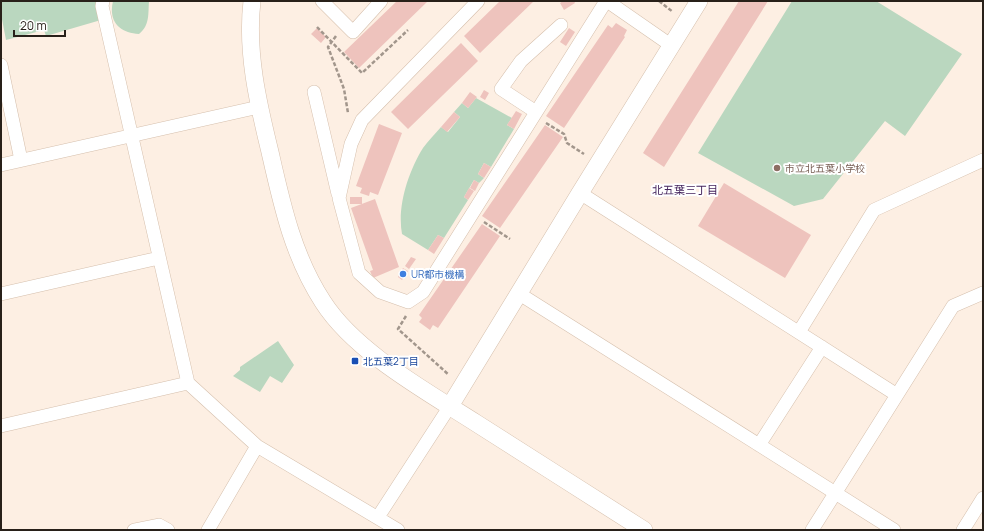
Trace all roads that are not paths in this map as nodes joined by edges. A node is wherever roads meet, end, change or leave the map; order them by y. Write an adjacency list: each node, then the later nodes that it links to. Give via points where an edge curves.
1 (103, 1): 14 (street, via 102,6)
2 (252, 1): 12 (street, via 252,62)
3 (322, 1): 4 (street, via 353,32)
4 (381, 1)
5 (478, 1): 19 (street, via 362,120 353,140)
6 (606, 1): 9 (street); 13 (street)
7 (700, 1): 9 (street)
8 (561, 25): 13 (street, via 521,61 501,89)
9 (672, 46): 18 (street)
10 (1, 65): 15 (street)
11 (314, 92): 19 (street)
12 (259, 107): 14 (street); 28 (street, via 291,236 309,280 324,304 338,323 368,351)
13 (535, 114): 19 (street, via 423,292 408,302 380,292 360,273)
14 (133, 135): 15 (street); 20 (street)
15 (21, 160): 17 (street)
16 (983, 160): 24 (street, via 874,210)
17 (1, 165)
18 (580, 193): 21 (street); 24 (street)
19 (338, 198)
20 (159, 258): 23 (street); 26 (street)
21 (518, 293): 28 (street); 30 (street)
22 (983, 293): 27 (street, via 953,306)
23 (1, 294)
24 (798, 332): 25 (street)
25 (822, 347): 27 (street); 30 (street)
26 (188, 383): 29 (street); 31 (street)
27 (897, 395): 32 (street)
28 (450, 406): 34 (street); 39 (street)
29 (1, 426)
30 (759, 445): 32 (street)
31 (257, 446): 34 (street); 37 (street)
32 (836, 493): 40 (street); 41 (street)
33 (983, 498): 42 (street)
34 (378, 517): 38 (street)
35 (134, 530): 36 (street, via 159,525)
36 (168, 530)
37 (208, 530)
38 (398, 530)
39 (644, 530)
40 (812, 530)
41 (894, 530)
42 (963, 530)

